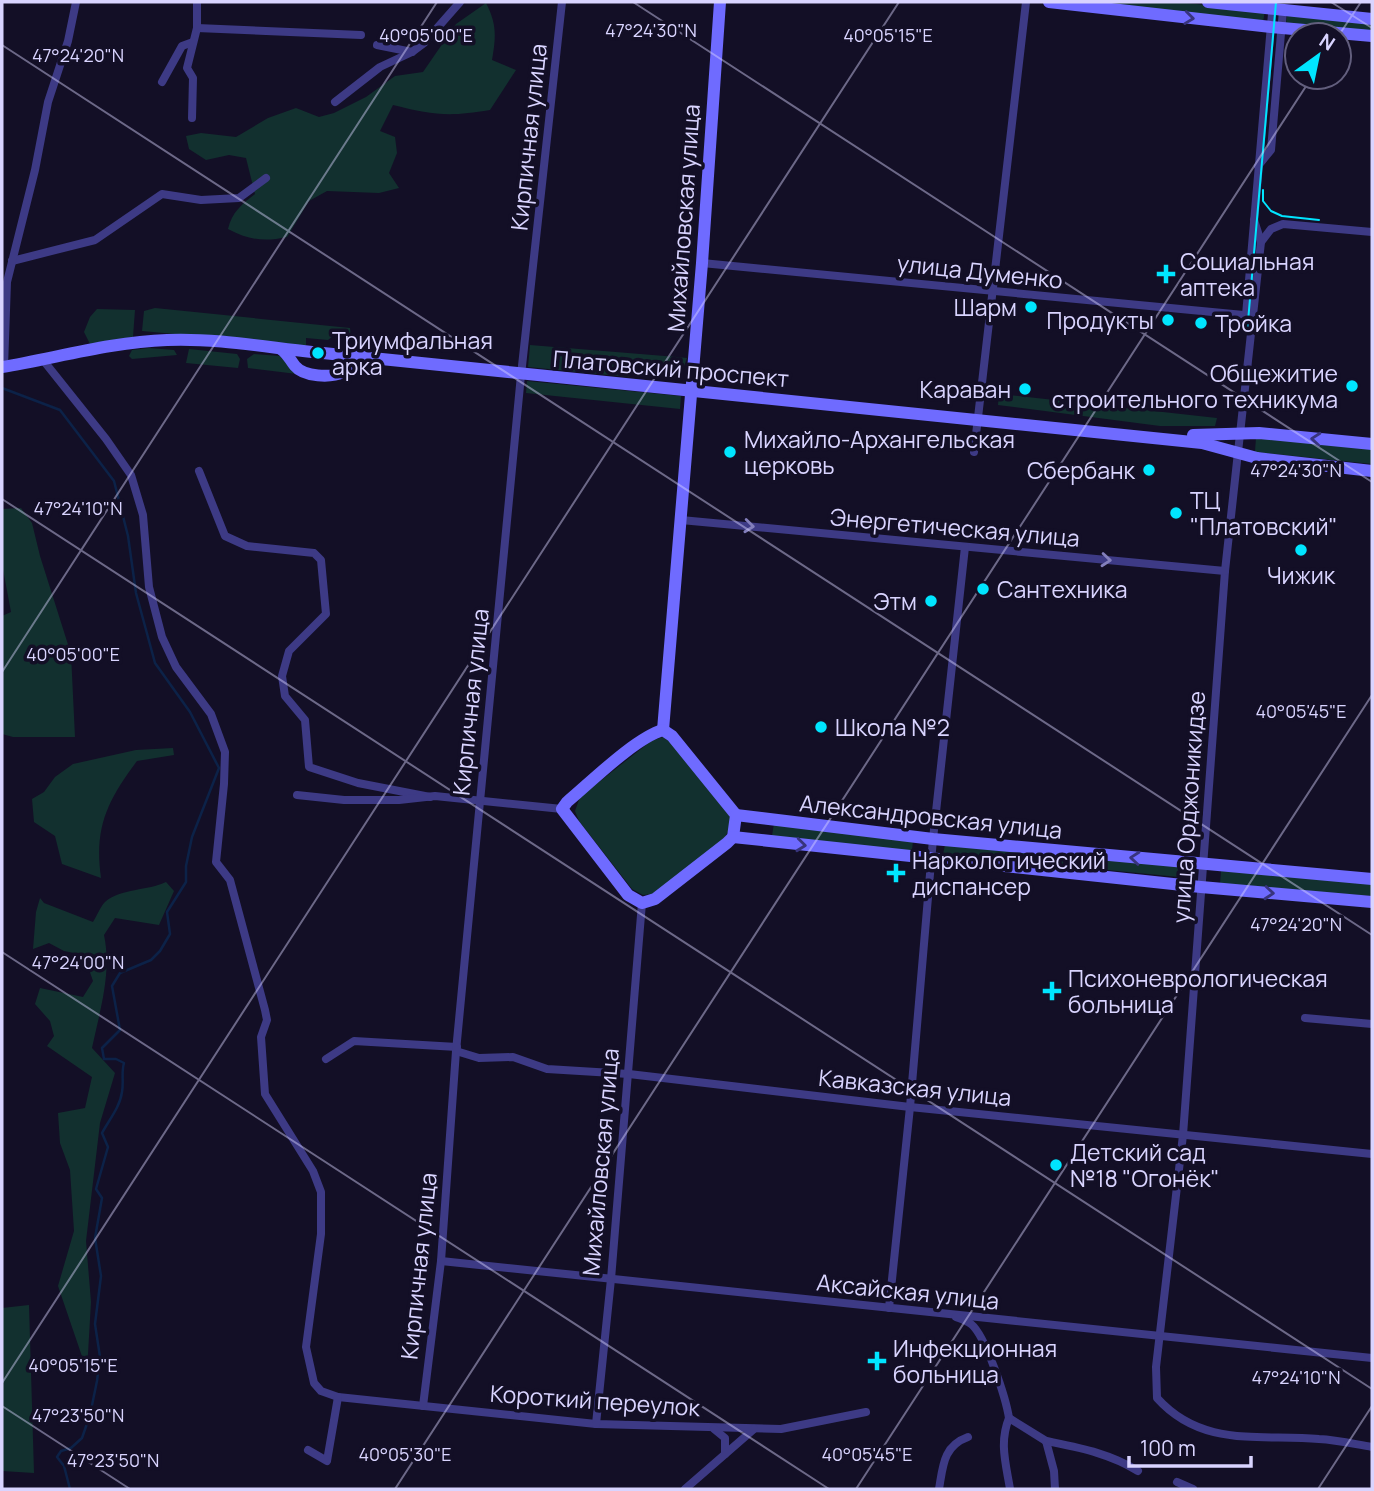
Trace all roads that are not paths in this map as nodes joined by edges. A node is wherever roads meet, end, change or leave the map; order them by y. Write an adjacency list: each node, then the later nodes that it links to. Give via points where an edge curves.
1 (76, 2): 25 (street)
2 (197, 2): 11 (street)
3 (460, 2): 17 (street)
4 (562, 2): 34 (street, Кирпичная улица)
5 (720, 2): 26 (street, Михайловская улица)
6 (1026, 2): 28 (street)
7 (1049, 2): 12 (street, one-way to 12)
8 (1208, 2): 9 (street)
9 (1276, 7): 10 (street); 12 (street, улица Орджоникидзе)
10 (1372, 19)
11 (197, 28): 13 (street); 15 (street)
12 (1276, 28): 14 (street); 22 (street, улица Орджоникидзе)
13 (361, 35)
14 (1372, 36)
15 (193, 42): 18 (street, via 182,46); 20 (street, via 187,68 193,78)
16 (377, 45): 17 (street)
17 (412, 52): 19 (street, via 380,67)
18 (162, 82)
19 (335, 103)
20 (192, 117)
21 (266, 178): 25 (street, via 239,198 201,200 162,194 95,240)
22 (1254, 220): 24 (street, улица Орджоникидзе); 29 (street, улица Орджоникидзе)
23 (1372, 232): 24 (street, via 1283,224 1271,229)
24 (1261, 242): 29 (street, улица Орджоникидзе)
25 (12, 261): 27 (street)
26 (702, 263): 28 (street, улица Думенко); 35 (street, Михайловская улица)
27 (4, 279): 33 (street)
28 (993, 292): 29 (street, улица Думенко); 36 (street)
29 (1250, 316): 37 (street, улица Орджоникидзе)
30 (281, 349): 31 (street, Платовский проспект); 31 (street, via 303,373 322,375 342,372); 32 (street, Платовский проспект, via 169,340)
31 (360, 357): 34 (street, Платовский проспект)
32 (43, 360): 33 (street, Платовский проспект); 74 (street, Короткий переулок, via 131,475 143,515 149,587 162,636 176,667 211,714 225,752 216,862 230,880 265,1010 261,1037 265,1094 321,1192 321,1234 306,1347 314,1382 321,1391)
33 (3, 367)
34 (521, 375): 35 (street, Платовский проспект); 49 (street, Кирпичная улица)
35 (691, 390): 36 (street, Платовский проспект); 43 (street, Михайловская улица)
36 (977, 418): 37 (street, Платовский проспект); 39 (street); 40 (street, Платовский проспект, via 1202,443)
37 (1240, 435): 38 (street, Платовский проспект, one-way to 37); 40 (street, улица Орджоникидзе)
38 (1372, 444)
39 (974, 452)
40 (1239, 452): 42 (street, Платовский проспект); 45 (street, улица Орджоникидзе)
41 (199, 471): 48 (street, via 225,536 247,546 314,553 321,560 326,614 289,651 282,676 285,696 305,720 309,767 358,783)
42 (1372, 471)
43 (681, 520): 44 (street, Энергетическая улица, one-way to 44); 46 (street, Михайловская улица)
44 (965, 547): 45 (street, Энергетическая улица, one-way to 45); 53 (street)
45 (1226, 571): 55 (street, улица Орджоникидзе)
46 (663, 730): 50 (street, via 634,747); 51 (street)
47 (297, 795): 48 (street, via 344,800)
48 (430, 797): 49 (street)
49 (480, 802): 50 (street); 62 (street, Кирпичная улица)
50 (562, 809): 59 (street, via 628,895)
51 (736, 815): 52 (street); 53 (street, Александровская улица)
52 (733, 837): 54 (street, Александровская улица, one-way to 54); 59 (street, via 655,899)
53 (933, 839): 54 (street); 55 (street, Александровская улица, one-way to 53)
54 (931, 859): 57 (street, Александровская улица); 65 (street)
55 (1203, 864): 56 (street, Александровская улица); 57 (street, улица Орджоникидзе)
56 (1372, 879)
57 (1200, 887): 58 (street, Александровская улица, one-way to 58); 66 (street, улица Орджоникидзе)
58 (1372, 902)
59 (642, 903): 64 (street, Михайловская улица)
60 (1305, 1018): 61 (street)
61 (1372, 1021)
62 (456, 1049): 63 (street, Кавказская улица, via 354,1041); 64 (street, Кавказская улица, via 479,1058 513,1057 547,1069); 68 (street, Кирпичная улица)
63 (326, 1059)
64 (629, 1074): 65 (street, Кавказская улица); 69 (street, Михайловская улица)
65 (910, 1107): 66 (street, Кавказская улица); 70 (street)
66 (1183, 1135): 67 (street, Кавказская улица); 72 (street, улица Орджоникидзе)
67 (1372, 1154)
68 (441, 1261): 69 (street, Аксайская улица); 75 (street, Кирпичная улица)
69 (611, 1279): 70 (street, Аксайская улица); 78 (street, Михайловская улица)
70 (889, 1308): 71 (street, Аксайская улица)
71 (950, 1314): 72 (street, Аксайская улица); 77 (street, via 981,1336 1006,1398)
72 (1160, 1337): 73 (street, Аксайская улица); 83 (street, улица Орджоникидзе, via 1157,1398 1202,1430 1225,1436 1317,1439)
73 (1372, 1358)
74 (338, 1397): 75 (street, Короткий переулок); 84 (street, via 327,1461)
75 (423, 1406): 78 (street, Короткий переулок)
76 (866, 1412): 80 (street, Короткий переулок, via 781,1429)
77 (1009, 1418): 82 (street); 90 (street, via 1002,1451)
78 (596, 1424): 79 (street, Короткий переулок)
79 (711, 1427): 80 (street, Короткий переулок); 85 (street, via 725,1438)
80 (754, 1429): 85 (street)
81 (968, 1437): 89 (street, via 956,1441 945,1457)
82 (1046, 1441): 86 (street, via 1101,1452); 91 (street)
83 (1372, 1447)
84 (307, 1450)
85 (726, 1454): 88 (street)
86 (1138, 1471)
87 (1177, 1482): 92 (street)
88 (685, 1489)
89 (939, 1489)
90 (1010, 1489)
91 (1055, 1489)
92 (1193, 1489)

